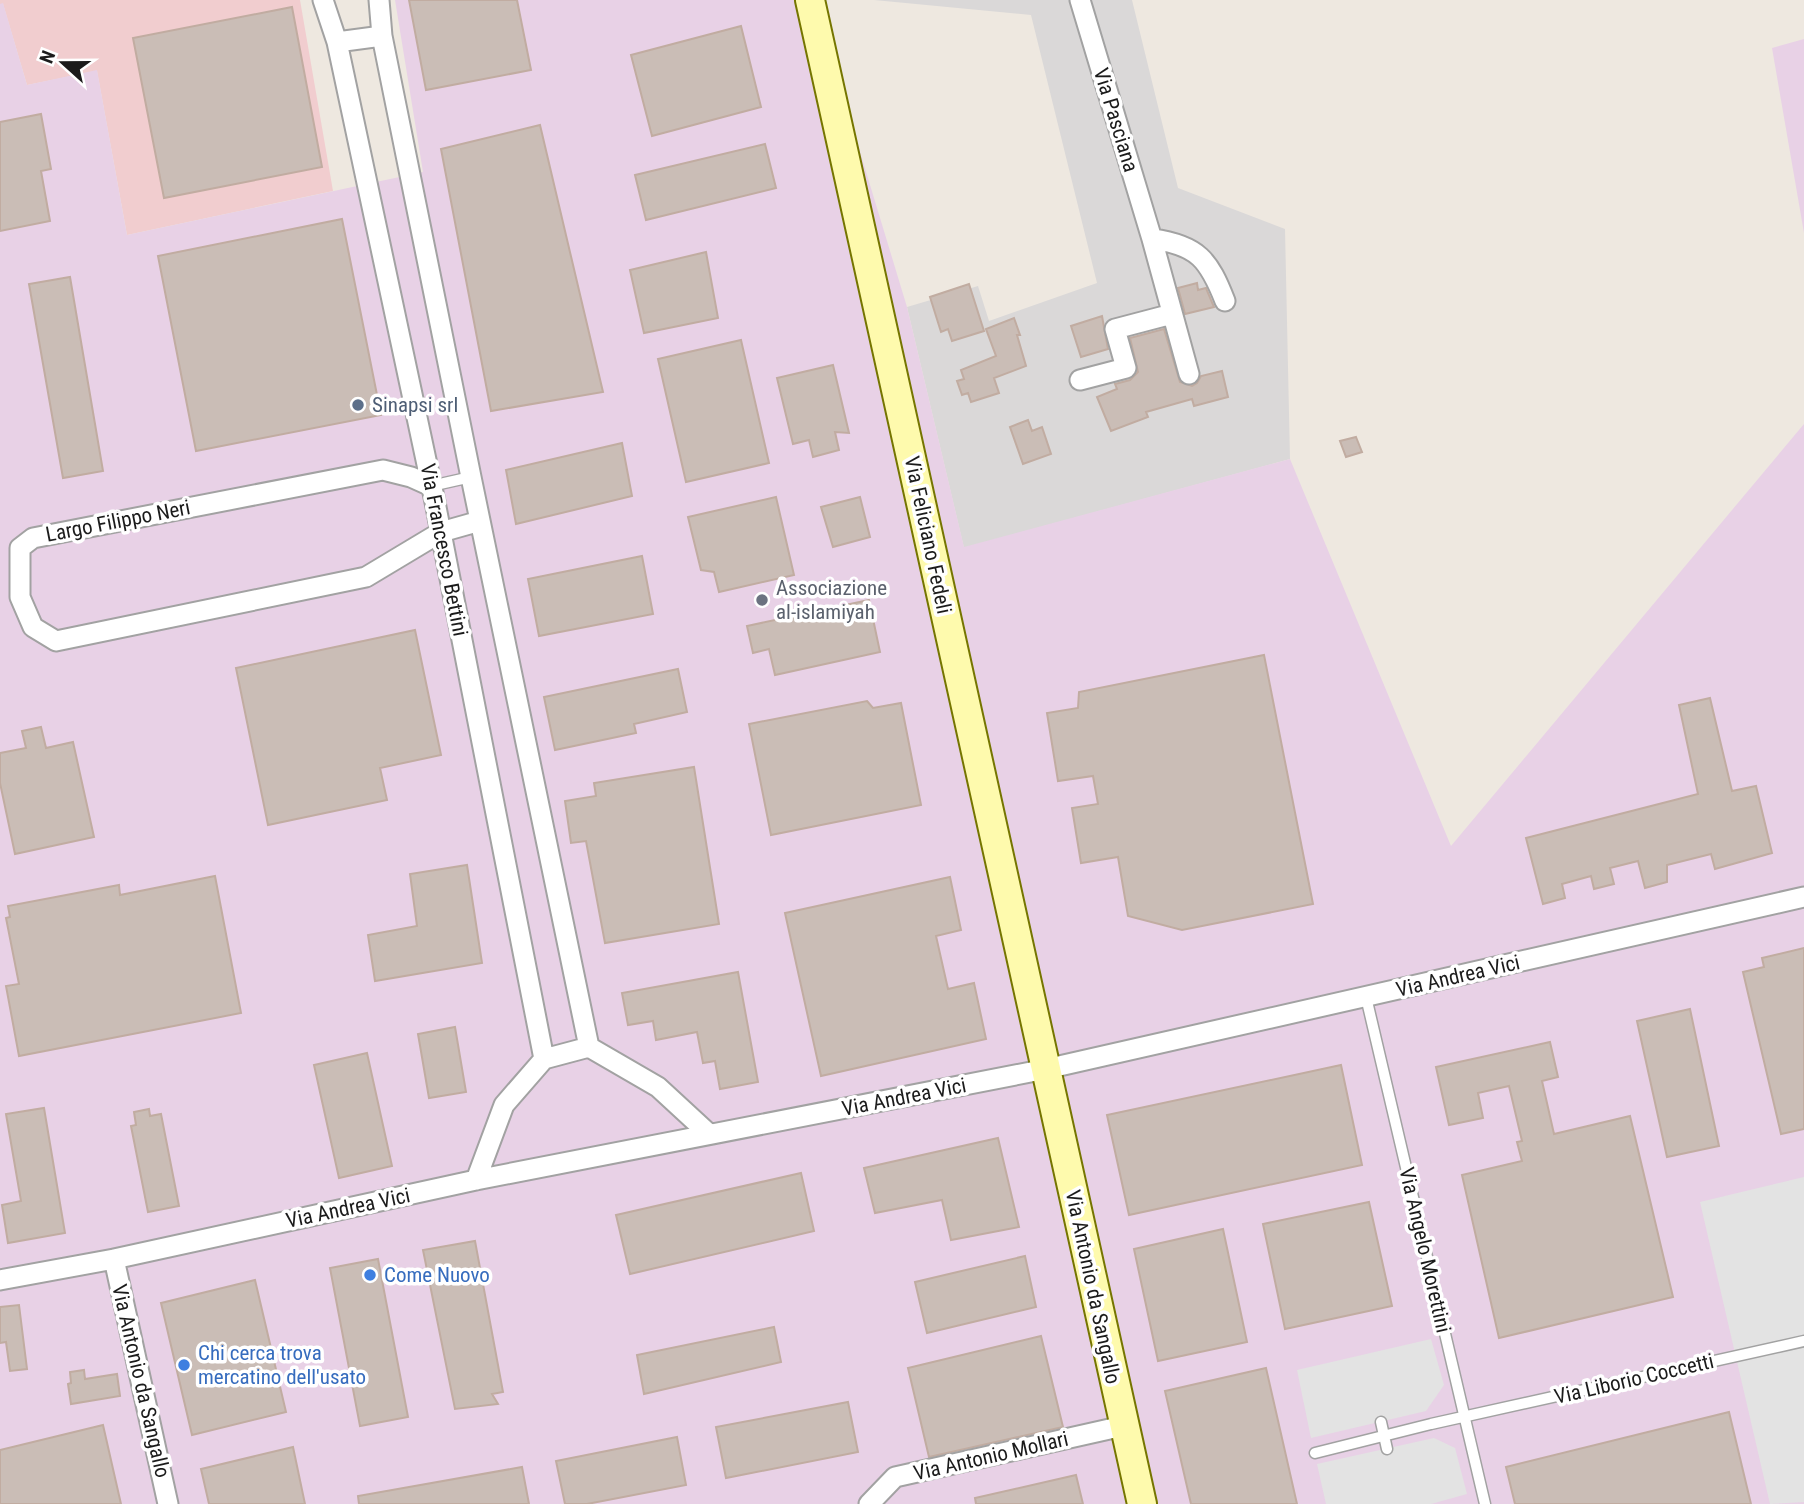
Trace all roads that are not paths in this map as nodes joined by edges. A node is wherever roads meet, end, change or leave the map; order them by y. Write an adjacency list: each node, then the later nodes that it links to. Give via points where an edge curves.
1 (323, 0): 6 (street, Via Francesco Bettini)
2 (379, 0): 5 (street, Via Francesco Bettini)
3 (810, 0): 20 (street, Via Feliciano Fedeli)
4 (1080, 0): 7 (street, Via Pasciana)
5 (382, 36): 6 (street); 12 (street, Via Francesco Bettini)
6 (337, 42): 13 (street, Via Francesco Bettini)
7 (1152, 239): 8 (street, via 1199,255 1213,272); 9 (street, Via Pasciana)
8 (1225, 301)
9 (1172, 314): 10 (street, Via Pasciana); 11 (street, via 1115,329 1126,368)
10 (1189, 374)
11 (1080, 380)
12 (471, 477): 13 (lane); 14 (street, Via Francesco Bettini)
13 (431, 486): 15 (street, Via Francesco Bettini); 15 (street, Largo Filippo Neri, via 383,470 33,538 20,548 20,597 33,627 56,641 366,578)
14 (480, 521): 15 (street); 18 (street, Via Francesco Bettini)
15 (441, 533): 19 (street, Via Francesco Bettini)
16 (1804, 897): 17 (street, Via Andrea Vici)
17 (1366, 997): 20 (street, Via Andrea Vici); 26 (lane, Via Angelo Morettini)
18 (589, 1047): 19 (street); 21 (street, via 658,1087)
19 (544, 1059): 22 (street, via 504,1105)
20 (1046, 1069): 21 (street, Via Andrea Vici); 28 (street, Via Antonio da Sangallo)
21 (709, 1134): 22 (street, Via Andrea Vici)
22 (476, 1180): 23 (street, Via Andrea Vici)
23 (114, 1259): 24 (street, Via Andrea Vici); 32 (street, Via Antonio da Sangallo)
24 (0, 1280)
25 (1804, 1341): 26 (lane, Via Liborio Coccetti)
26 (1464, 1417): 29 (lane, Via Liborio Coccetti); 35 (lane, Via Angelo Morettini)
27 (1381, 1422): 29 (lane)
28 (1123, 1426): 33 (street, Via Antonio Mollari, via 895,1477); 34 (street, Via Antonio da Sangallo)
29 (1384, 1436): 30 (lane); 31 (lane, Via Liborio Coccetti)
30 (1387, 1448)
31 (1315, 1453)
32 (168, 1504)
33 (869, 1504)
34 (1142, 1504)
35 (1485, 1504)

